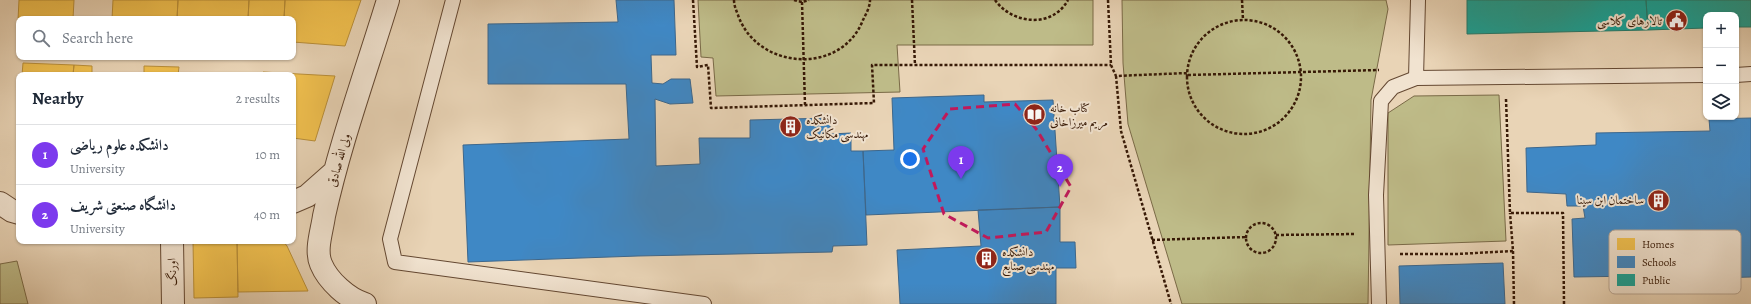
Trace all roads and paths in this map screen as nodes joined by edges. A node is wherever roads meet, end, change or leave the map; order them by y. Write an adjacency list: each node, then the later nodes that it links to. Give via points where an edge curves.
1 (388, 0): 28 (street, ولی الله صادقی)
2 (453, 0): 42 (lane, via 390,239 395,262)
3 (693, 0): 27 (path, via 697,67 708,65 711,108)
4 (734, 0): 16 (path, via 741,24 754,42 775,55)
5 (794, 0): 14 (path)
6 (809, 0): 14 (path)
7 (870, 0): 16 (path, via 860,29 843,46 822,57)
8 (912, 0): 18 (path)
9 (995, 0): 10 (path, via 1008,14 1022,20 1035,21 1049,17)
10 (1068, 0)
11 (1108, 0): 17 (path)
12 (1242, 0): 15 (path)
13 (1418, 0): 21 (lane)
14 (802, 2): 16 (path)
15 (1243, 20): 19 (path, via 1269,25 1285,37 1297,57); 20 (path, via 1229,22 1205,34 1193,50 1186,68)
16 (803, 59): 27 (path)
17 (1111, 65): 18 (path); 25 (path)
18 (915, 66): 27 (path, via 872,65 874,102)
19 (1301, 71): 20 (path); 20 (path, via 1298,95 1288,113 1263,131 1243,135 1226,132 1208,122 1195,108); 21 (path)
20 (1188, 74): 25 (path)
21 (1416, 74): 26 (lane); 33 (lane, via 1393,87 1381,101 1376,196)
22 (1751, 74): 24 (lane)
23 (1703, 75): 26 (lane)
24 (1739, 75)
25 (1116, 76): 36 (path, via 1121,131)
26 (1505, 77): 32 (path)
27 (805, 105)
28 (333, 173): 29 (street, via 307,196); 41 (street, ولی الله صادقی, via 318,246 320,264 332,281 355,301)
29 (296, 201)
30 (0, 203): 31 (street)
31 (16, 212)
32 (1510, 213): 38 (path); 46 (path, via 1563,213)
33 (1377, 234): 34 (path); 39 (lane)
34 (1276, 235): 35 (path, via 1271,226 1262,223 1250,227); 35 (path, via 1274,246 1264,253 1258,253 1250,248)
35 (1246, 237): 36 (path)
36 (1152, 240): 43 (path)
37 (172, 244): 40 (street, اورنگ)
38 (1513, 251): 39 (path); 45 (path)
39 (1378, 254): 44 (lane)
40 (173, 304)
41 (365, 304)
42 (704, 304)
43 (1171, 304)
44 (1379, 304)
45 (1514, 304)
46 (1564, 304)

